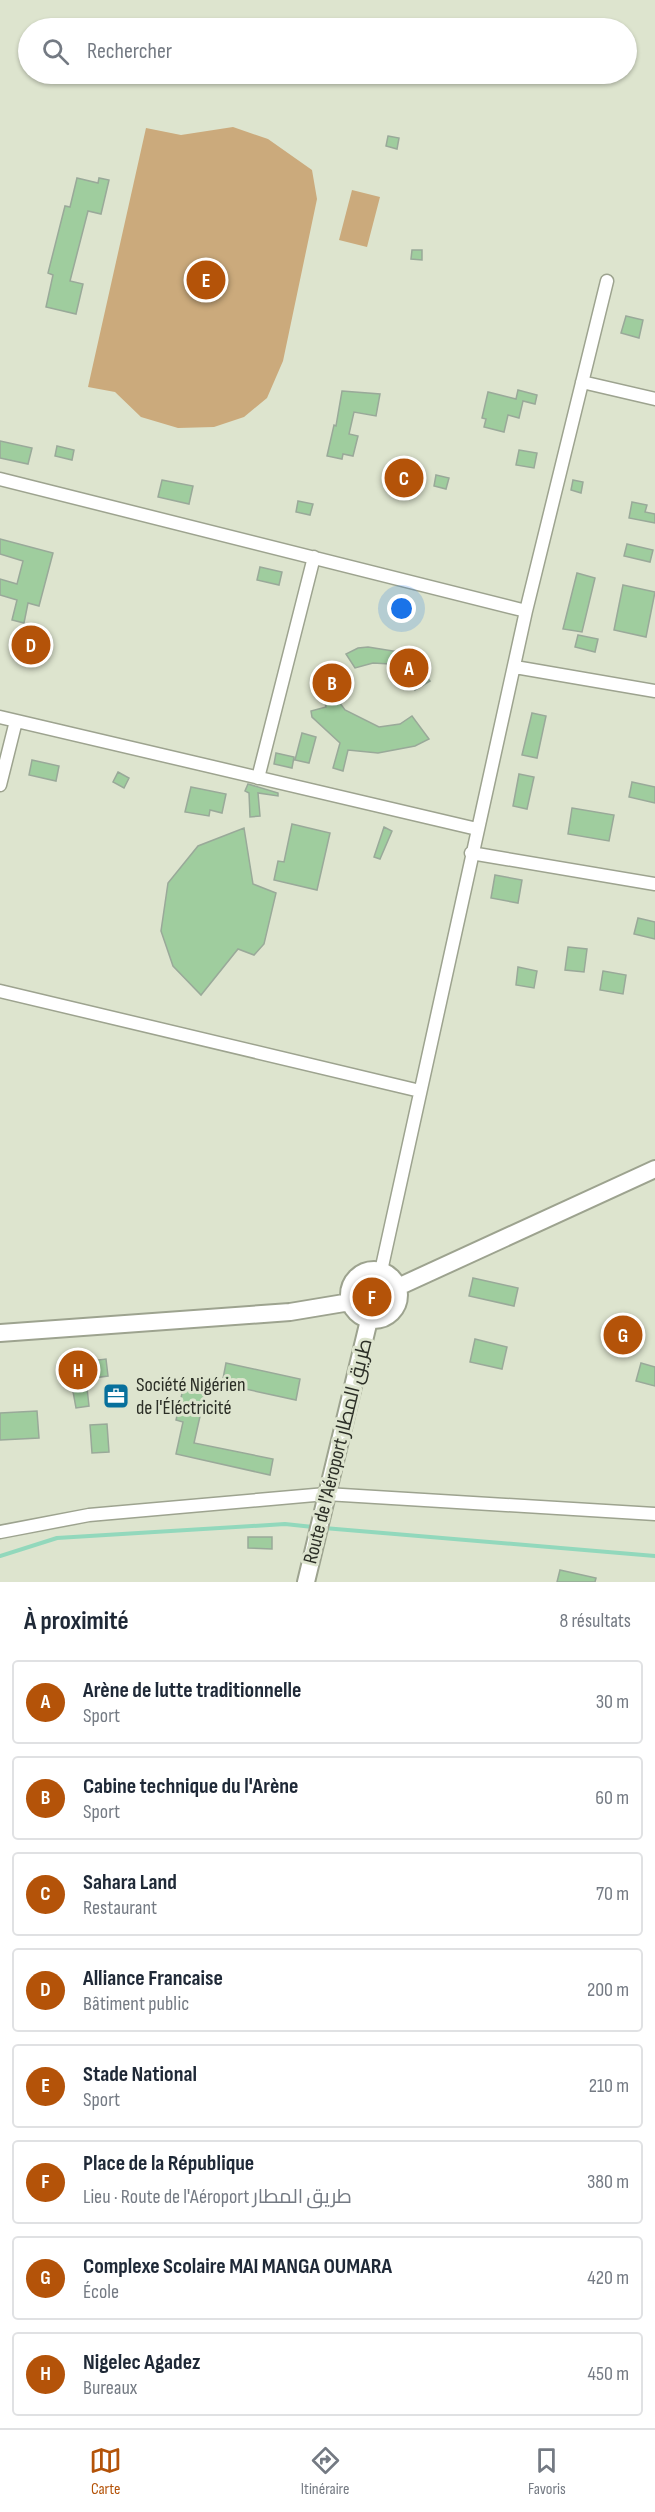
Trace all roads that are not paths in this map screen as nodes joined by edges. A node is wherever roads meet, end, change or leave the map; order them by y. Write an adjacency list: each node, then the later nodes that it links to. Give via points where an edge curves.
1 (608, 281): 2 (street)
2 (582, 382): 3 (street); 6 (street)
3 (655, 399)
4 (0, 478): 5 (street)
5 (314, 557): 6 (street); 11 (street)
6 (526, 610): 7 (street)
7 (515, 667): 8 (street); 13 (street)
8 (655, 691)
9 (0, 717): 10 (street)
10 (16, 721): 11 (street); 12 (street)
11 (258, 778): 13 (street)
12 (0, 786)
13 (477, 829): 14 (street)
14 (471, 853): 15 (street); 17 (street)
15 (655, 884)
16 (0, 991): 17 (street)
17 (420, 1091): 19 (street)
18 (655, 1169): 20 (main road)
19 (381, 1271): 20 (main road); 21 (main road, via 360,1275 353,1282)
20 (398, 1287): 22 (main road, via 396,1308 389,1316)
21 (350, 1302): 22 (main road, via 354,1310); 23 (main road, via 290,1312)
22 (369, 1320): 24 (main road, Route de l'Aéroport طريق المطار)
23 (0, 1333)
24 (326, 1494): 25 (street); 26 (street, via 89,1515); 27 (main road, Route de l'Aéroport طريق المطار)
25 (655, 1514)
26 (0, 1532)
27 (306, 1582)

